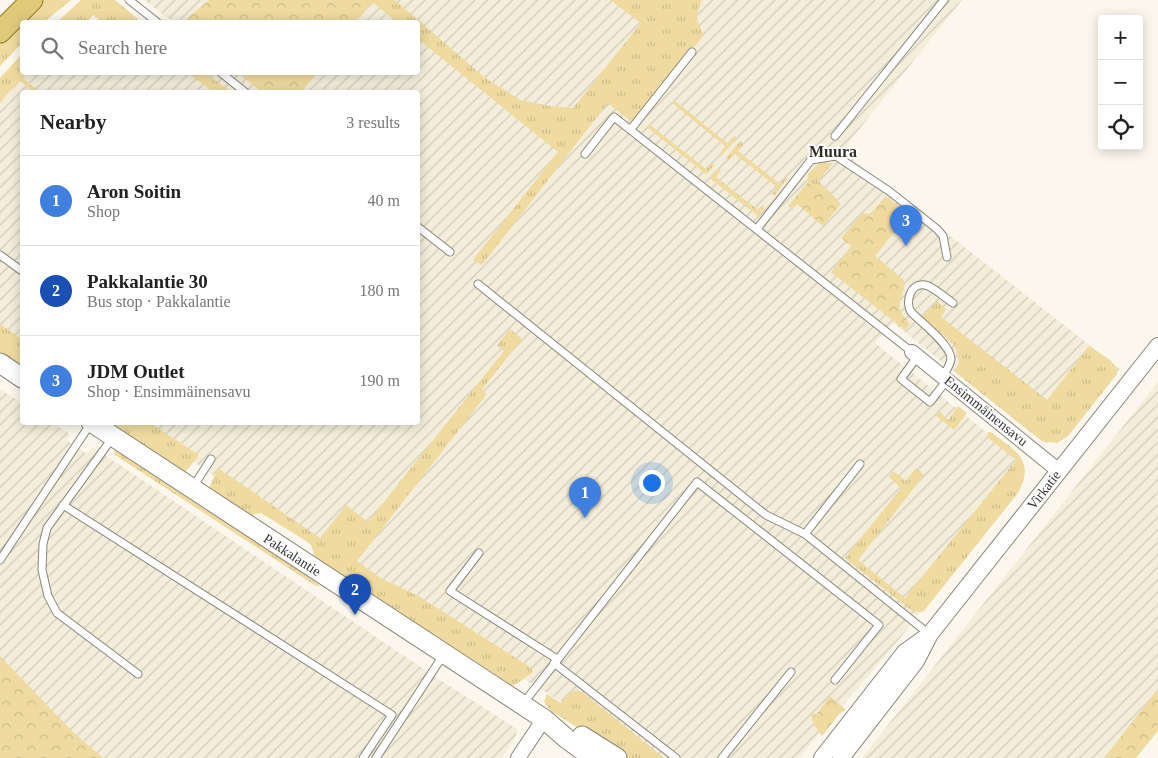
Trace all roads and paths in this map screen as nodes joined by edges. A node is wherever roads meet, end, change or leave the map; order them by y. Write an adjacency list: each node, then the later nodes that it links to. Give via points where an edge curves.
1 (32, 0): 5 (main road)
2 (129, 0): 4 (lane)
3 (944, 0): 10 (lane)
4 (154, 20)
5 (0, 32)
6 (692, 52): 9 (lane)
7 (224, 75): 8 (lane)
8 (242, 90)
9 (631, 129): 11 (lane, via 614,117); 13 (lane)
10 (835, 136)
11 (585, 154)
12 (420, 229): 14 (lane)
13 (757, 229): 16 (lane, via 811,160 836,156 889,191 936,229 943,236); 21 (lane)
14 (450, 252)
15 (0, 255): 17 (lane)
16 (947, 257)
17 (20, 270)
18 (478, 284): 33 (lane, via 766,515)
19 (953, 303): 24 (lane, via 923,285 909,296 911,312 947,348 951,357)
20 (1158, 346): 30 (street, Virkatie)
21 (915, 355): 24 (street, Ensimmäinensavu); 24 (lane, via 901,379 930,402)
22 (0, 363): 23 (main road)
23 (20, 377)
24 (944, 378): 30 (street, Ensimmäinensavu)
25 (94, 425): 35 (lane)
26 (96, 425): 27 (main road, Pakkalantie)
27 (112, 437): 31 (main road, Pakkalantie); 32 (lane)
28 (211, 459): 31 (lane)
29 (860, 464): 33 (lane)
30 (1059, 470): 36 (street, Virkatie)
31 (192, 489): 37 (main road, Pakkalantie)
32 (62, 505): 40 (lane, via 47,528 43,544 42,570 48,596 57,613); 44 (lane, via 392,715)
33 (804, 534): 36 (lane)
34 (479, 553): 38 (lane, via 450,591)
35 (0, 560)
36 (930, 634): 51 (street, Virkatie, via 905,652); 52 (street, Virkatie, via 916,660)
37 (444, 654): 42 (main road, Pakkalantie); 45 (lane)
38 (556, 661): 41 (lane, via 697,482 879,625); 42 (lane); 49 (lane)
39 (791, 672): 50 (lane)
40 (138, 674)
41 (835, 680)
42 (522, 705): 43 (main road, Pakkalantie)
43 (544, 719): 46 (street); 47 (main road, Pakkalantie); 48 (main road, Pakkalantie, via 572,730)
44 (363, 758)
45 (376, 758)
46 (518, 758)
47 (593, 758)
48 (617, 758)
49 (676, 758)
50 (722, 758)
51 (822, 758)
52 (841, 758)

